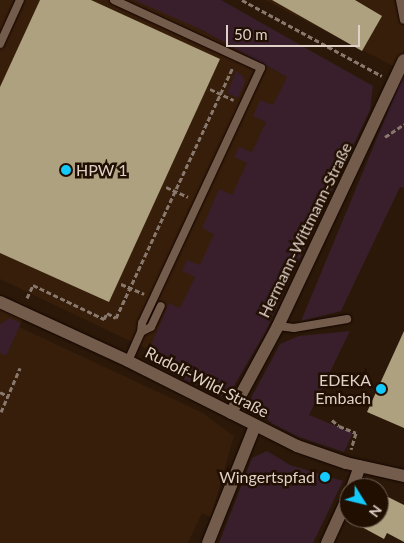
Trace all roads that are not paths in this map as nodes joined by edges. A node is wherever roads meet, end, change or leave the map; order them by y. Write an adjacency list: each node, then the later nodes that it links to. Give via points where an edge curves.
1 (20, 0): 5 (lane)
2 (114, 0): 11 (lane, via 261,68 142,323)
3 (400, 0): 4 (lane)
4 (404, 20)
5 (0, 44)
6 (404, 60): 10 (street, Hermann-Wittmann-Straße)
7 (0, 302): 12 (street, Rudolf-Wild-Straße)
8 (161, 306): 11 (lane, via 151,327)
9 (347, 319): 10 (lane, via 294,328)
10 (278, 326): 13 (street, Hermann-Wittmann-Straße)
11 (142, 332): 12 (lane)
12 (128, 361): 13 (street, Rudolf-Wild-Straße)
13 (231, 413): 14 (street, Rudolf-Wild-Straße)
14 (255, 426): 15 (street, Rudolf-Wild-Straße, via 297,446); 19 (street)
15 (360, 466): 16 (street, Rudolf-Wild-Straße); 17 (street)
16 (404, 476)
17 (356, 478)
18 (339, 517): 20 (street)
19 (208, 543)
20 (327, 543)

